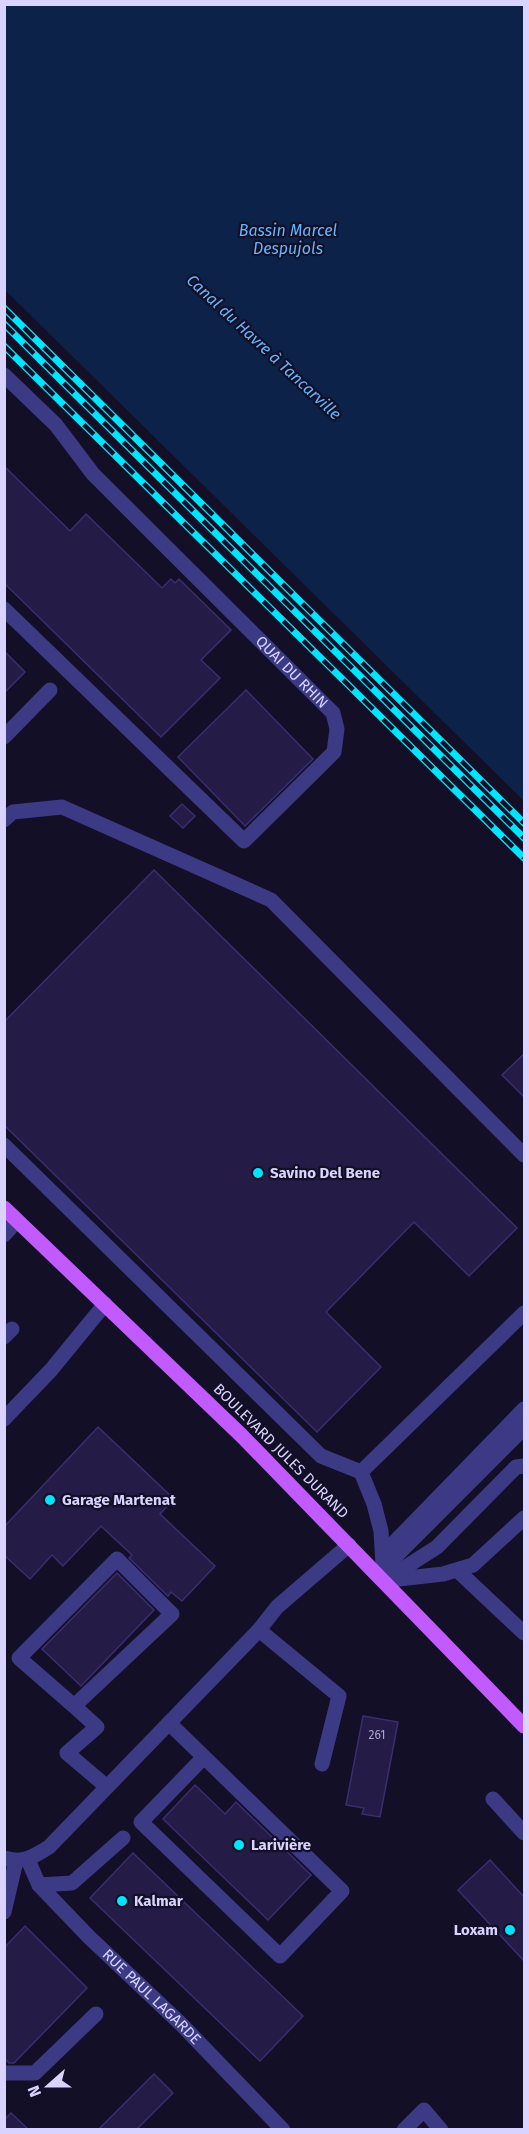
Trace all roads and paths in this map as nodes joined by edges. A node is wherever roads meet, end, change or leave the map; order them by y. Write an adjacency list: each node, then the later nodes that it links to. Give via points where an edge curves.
1 (4, 375): 2 (lane, QUAI DU RHIN, via 56,425 93,474 333,712 337,729 334,752 244,842)
2 (4, 609)
3 (50, 690): 4 (lane)
4 (4, 737)
5 (4, 820): 7 (lane, via 13,812 62,807 270,900)
6 (4, 1145): 16 (lane, via 321,1456)
7 (525, 1155)
8 (9, 1215): 9 (lane); 10 (main road, BOULEVARD JULES DURAND)
9 (4, 1235)
10 (105, 1304): 13 (lane); 18 (main road, BOULEVARD JULES DURAND)
11 (525, 1313): 16 (lane)
12 (525, 1409): 19 (lane)
13 (4, 1419)
14 (525, 1428): 19 (lane)
15 (525, 1466): 19 (lane, via 516,1467 437,1547)
16 (361, 1472): 19 (lane, via 381,1531)
17 (525, 1518): 20 (lane, via 473,1565)
18 (349, 1545): 19 (main road, BOULEVARD JULES DURAND); 21 (lane, via 277,1607)
19 (384, 1568): 20 (lane, via 442,1574); 25 (main road, BOULEVARD JULES DURAND)
20 (457, 1570): 22 (lane)
21 (259, 1630): 24 (lane); 27 (lane, via 339,1696)
22 (525, 1633)
23 (74, 1706): 23 (lane, via 172,1614 117,1559 20,1658); 28 (lane, via 97,1727 67,1753)
24 (169, 1723): 26 (lane); 28 (lane)
25 (525, 1726)
26 (204, 1757): 26 (lane, via 342,1891 280,1956 141,1822)
27 (321, 1764)
28 (107, 1788): 32 (lane, via 49,1847)
29 (493, 1799): 30 (lane)
30 (525, 1833)
31 (123, 1838): 33 (lane, via 72,1883)
32 (16, 1860): 33 (lane, RUE PAUL LAGARDE); 34 (lane)
33 (39, 1885): 37 (lane, RUE PAUL LAGARDE)
34 (4, 1912)
35 (96, 2014): 36 (lane, via 35,2073)
36 (4, 2073)
37 (283, 2130)
38 (404, 2130): 39 (lane, via 424,2110)
39 (441, 2130)

